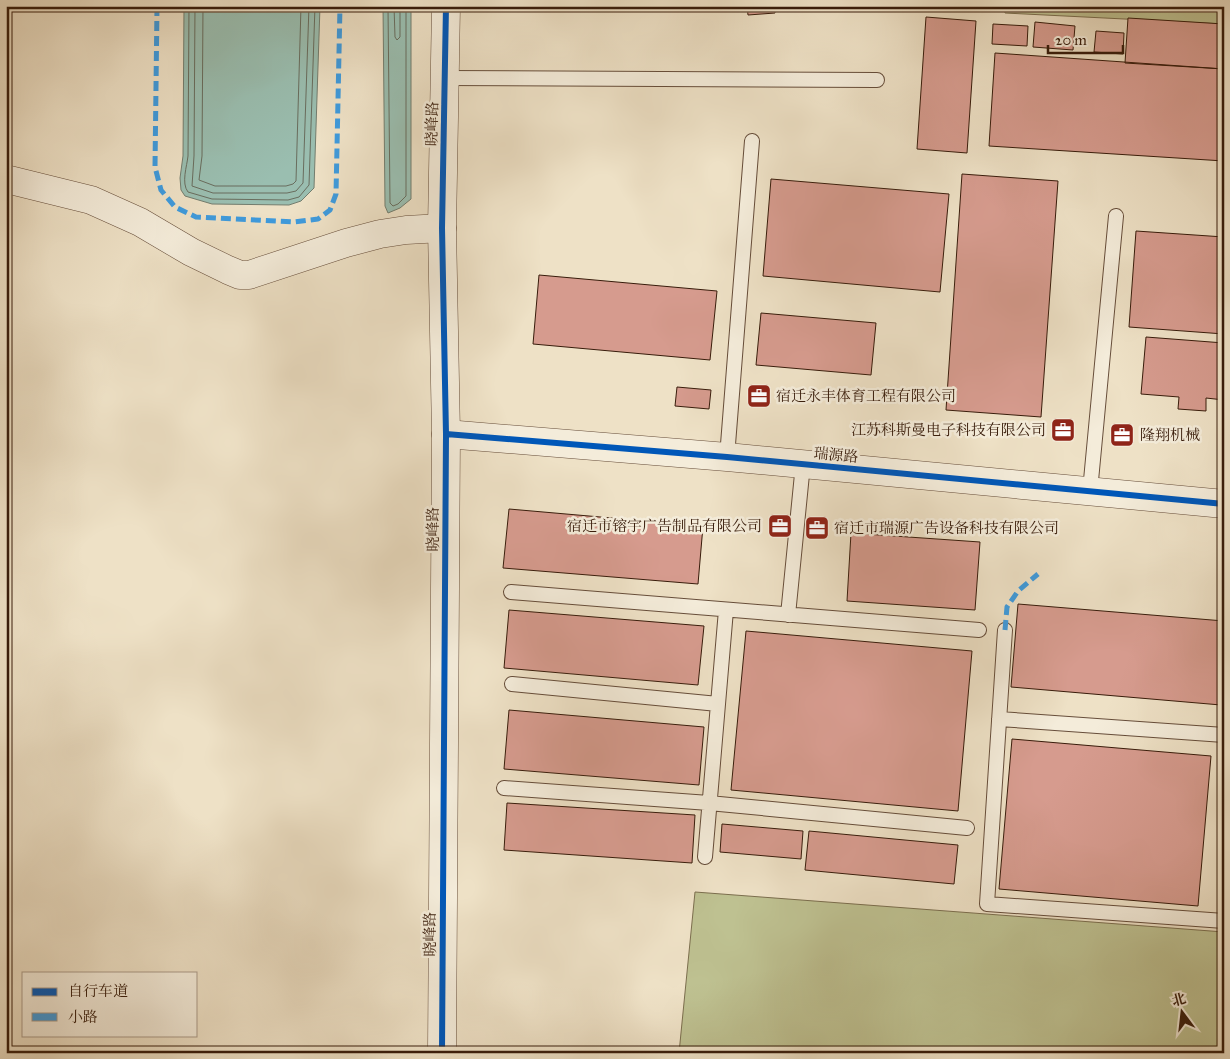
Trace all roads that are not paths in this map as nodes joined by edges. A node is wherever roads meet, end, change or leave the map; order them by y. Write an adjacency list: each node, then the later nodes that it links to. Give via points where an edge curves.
1 (446, 6): 2 (street, 晓峰路)
2 (445, 78): 3 (lane); 7 (street, 晓峰路)
3 (877, 80)
4 (752, 141): 9 (lane)
5 (6, 179): 7 (street, via 91,200 240,275 249,275 380,234)
6 (1116, 216): 11 (lane)
7 (442, 228): 8 (street, 晓峰路)
8 (446, 434): 9 (street, 瑞源路); 27 (street, 晓峰路)
9 (727, 457): 10 (street, 瑞源路)
10 (803, 464): 11 (street, 瑞源路); 15 (lane)
11 (1090, 491): 12 (street, 瑞源路)
12 (1224, 504)
13 (511, 592): 14 (lane)
14 (726, 610): 15 (lane); 19 (lane)
15 (788, 615): 16 (lane)
16 (980, 630)
17 (1005, 630): 20 (lane)
18 (512, 684): 19 (lane)
19 (718, 704): 23 (lane)
20 (999, 719): 21 (lane); 26 (lane, via 987,904)
21 (1224, 735)
22 (504, 788): 23 (lane)
23 (709, 803): 24 (lane); 25 (lane)
24 (968, 828)
25 (705, 857)
26 (1224, 921)
27 (442, 1053)

